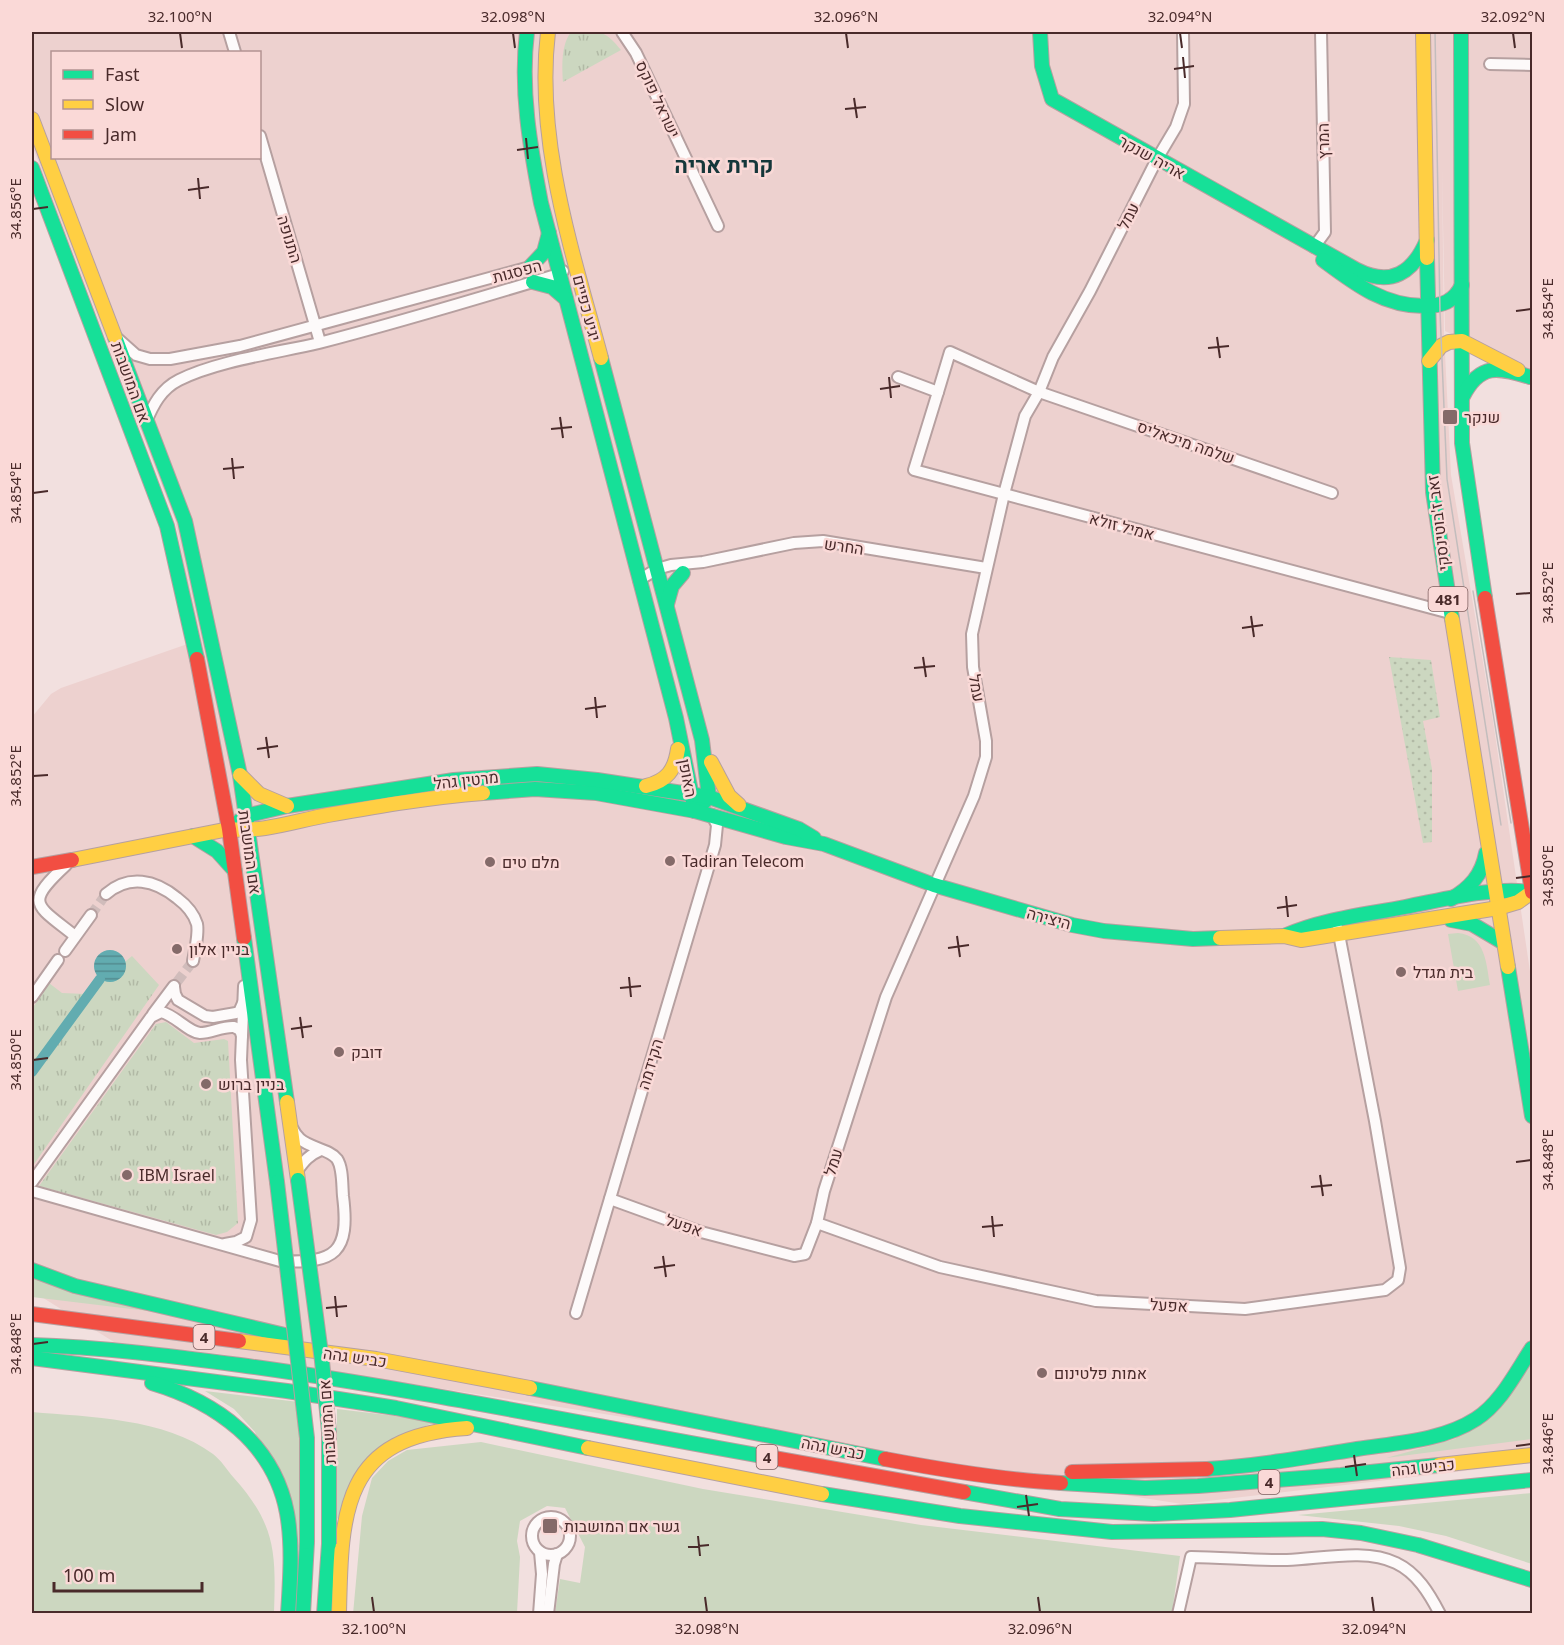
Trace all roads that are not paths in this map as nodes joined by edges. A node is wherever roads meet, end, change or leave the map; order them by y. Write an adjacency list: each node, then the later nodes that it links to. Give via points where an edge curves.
1 (229, 32): 10 (street)
2 (527, 32): 18 (main road, יגיע כפיים, via 524,89 528,140)
3 (548, 32): 21 (main road, יגיע כפיים, via 545,110)
4 (1040, 32): 15 (main road, אריה שנקר, via 1041,70 1052,99)
5 (1183, 32): 15 (street, עמל, via 1184,104)
6 (1321, 32): 20 (street, המרץ, via 1324,232)
7 (1423, 32): 19 (main road, זאב ז'בוטינסקי / 481)
8 (1461, 32): 25 (main road, זאב ז'בוטינסקי / 481)
9 (622, 34): 17 (street, ישראל פוקס, via 636,53)
10 (235, 51)
11 (1490, 64): 12 (street)
12 (1533, 65)
13 (32, 119): 29 (main road, אם המושבות)
14 (261, 139): 28 (street, התנופה)
15 (1157, 159): 20 (main road, אריה שנקר); 36 (street, עמל, via 1053,357)
16 (32, 168): 60 (main road, אם המושבות, via 167,526 198,662)
17 (718, 225)
18 (549, 232): 22 (main road, via 544,252); 23 (main road, יגיע כפיים)
19 (1427, 240): 20 (main road, אריה שנקר, via 1417,260 1407,269 1378,279); 27 (main road, זאב ז'בוטינסקי / 481)
20 (1314, 247): 27 (main road, אריה שנקר, via 1321,259 1386,301)
21 (575, 261): 23 (street, הפסגות); 44 (main road, יגיע כפיים)
22 (530, 267): 23 (street, הפסגות); 28 (street, הפסגות)
23 (558, 267): 24 (street, הפסגות); 26 (main road, יגיע כפיים)
24 (533, 282): 26 (main road, via 552,287); 31 (street, הפסגות)
25 (1462, 285): 27 (main road, אריה שנקר, via 1452,301); 30 (main road, זאב ז'בוטינסקי / 481)
26 (566, 299): 45 (main road, יגיע כפיים)
27 (1428, 306): 32 (main road, זאב ז'בוטינסקי / 481)
28 (316, 326): 29 (street, הפסגות, via 170,359 136,355); 31 (street, התנופה)
29 (114, 336): 38 (main road, אם המושבות)
30 (1462, 341): 32 (main road, via 1441,346); 34 (main road); 37 (main road, זאב ז'בוטינסקי / 481)
31 (320, 342): 38 (street, הפסגות, via 211,368 178,380 155,402)
32 (1429, 362): 47 (main road, זאב ז'בוטינסקי / 481, via 1433,492)
33 (898, 377): 35 (street)
34 (1532, 377): 37 (main road, via 1492,368 1469,382)
35 (938, 392): 36 (street, שלמה מיכאליס, via 950,352); 40 (street, אמיל זולא, via 914,470)
36 (1039, 392): 39 (street, שלמה מיכאליס); 40 (street, עמל, via 1025,416)
37 (1462, 398): 71 (main road, זאב ז'בוטינסקי / 481, via 1467,489)
38 (146, 423): 50 (main road, אם המושבות, via 185,521)
39 (1332, 493)
40 (1004, 494): 42 (street, עמל); 47 (street, אמיל זולא)
41 (703, 562): 42 (street, החרש, via 794,543 823,542); 43 (street, החרש); 44 (street, החרש, via 680,563)
42 (986, 568): 69 (street, עמל, via 971,651 986,757 974,796)
43 (683, 573): 44 (street, החרש); 46 (main road, via 670,588)
44 (658, 574): 45 (street, החרש); 46 (main road, האופן)
45 (639, 580): 48 (main road, האופן)
46 (667, 608): 49 (main road, האופן)
47 (1450, 613): 61 (main road, זאב ז'בוטינסקי / 481)
48 (676, 718): 51 (main road, via 674,771 661,782); 52 (main road, האופן)
49 (702, 740): 53 (main road, האופן); 55 (main road, via 720,782)
50 (240, 775): 54 (main road, via 259,794); 58 (main road, אם המושבות)
51 (642, 787): 52 (main road, מרטין גהל); 54 (main road, מרטין גהל, via 537,774 454,780)
52 (691, 794): 53 (main road, מרטין גהל); 56 (main road, האופן)
53 (709, 797): 55 (main road, היצירה); 56 (main road, האופן)
54 (287, 806): 58 (main road, מרטין גהל)
55 (742, 808): 64 (main road, היצירה, via 799,829)
56 (695, 811): 57 (main road, היצירה); 59 (main road, מרטין גהל, via 596,794 535,789 457,795)
57 (712, 815): 64 (main road, היצירה); 94 (street, הקידמה, via 717,825 715,845)
58 (245, 816): 60 (main road, מרטין גהל); 62 (main road, אם המושבות)
59 (272, 826): 62 (main road, מרטין גהל); 66 (main road)
60 (229, 829): 62 (main road, מרטין גהל); 63 (main road, מרטין גהל); 68 (main road, אם המושבות)
61 (1486, 830): 70 (main road, זאב ז'בוטינסקי / 481); 73 (main road, via 1483,870 1472,885)
62 (248, 831): 66 (main road, אם המושבות)
63 (193, 836): 65 (main road, מרטין גהל); 68 (main road, via 217,851)
64 (824, 844): 69 (main road, היצירה)
65 (72, 860): 67 (main road, מרטין גהל); 79 (street, via 38,899 42,910)
66 (252, 864): 89 (main road, אם המושבות)
67 (32, 867)
68 (235, 871): 82 (main road, אם המושבות)
69 (934, 885): 80 (main road, היצירה, via 1104,931 1193,939); 96 (street, עמל, via 886,997)
70 (1495, 890): 73 (main road, היצירה); 74 (main road, זאב ז'בוטינסקי / 481); 74 (main road, היצירה, via 1533,892)
71 (1533, 892)
72 (106, 894): 83 (street, via 114,887 133,882 150,881 164,887 186,904 197,924)
73 (1451, 899): 77 (main road, היצירה)
74 (1498, 908): 76 (main road, היצירה); 81 (main road, זאב ז'בוטינסקי / 481)
75 (91, 915): 79 (street)
76 (1438, 918): 78 (main road, היצירה); 81 (main road, via 1472,924)
77 (1336, 920): 78 (street, אפעל); 80 (main road, היצירה)
78 (1339, 935): 80 (main road, היצירה, via 1301,940); 96 (street, אפעל, via 1400,1268 1398,1280 1385,1290 1245,1309 1096,1301 940,1267)
79 (75, 936): 84 (street)
80 (1284, 936)
81 (1504, 943): 88 (main road, זאב ז'בוטינסקי / 481)
82 (246, 949): 85 (street); 117 (main road, אם המושבות, bridge, via 307,1438)
83 (193, 961)
84 (32, 998)
85 (244, 1000): 86 (street, via 239,1012 209,1017 178,1000 175,984); 87 (street)
86 (151, 1017): 87 (street, via 161,1012 170,1014 201,1033 234,1027); 92 (street)
87 (242, 1036): 95 (street)
88 (1533, 1116)
89 (290, 1126): 90 (street, via 300,1139); 91 (main road, אם המושבות)
90 (321, 1150): 91 (street, via 304,1161); 98 (street, via 337,1160 340,1168 346,1220 341,1244 329,1256 300,1262)
91 (298, 1176): 118 (main road, אם המושבות, bridge, via 329,1432 329,1544)
92 (32, 1182)
93 (32, 1191): 97 (street)
94 (610, 1199): 96 (street, אפעל, via 700,1232 794,1256 805,1254); 100 (street, הקידמה)
95 (251, 1220): 97 (street, via 246,1237); 98 (street)
96 (817, 1223)
97 (223, 1245): 98 (street)
98 (254, 1254)
99 (32, 1270): 105 (main road, via 75,1286)
100 (576, 1313)
101 (32, 1314): 105 (main road, כביש גהה / 4)
102 (32, 1345): 110 (main road, כביש גהה / 4, via 174,1357 337,1378 1060,1509 1154,1514 1230,1510)
103 (1533, 1348): 109 (main road, via 1487,1411 1437,1435 1209,1469 1068,1472)
104 (32, 1358): 106 (main road)
105 (376, 1359): 109 (main road, כביש גהה / 4)
106 (61, 1362): 107 (main road, via 309,1394); 116 (main road, via 166,1386 214,1409 247,1436 272,1471 284,1500 291,1556)
107 (489, 1427): 112 (main road, via 754,1482 960,1516 1112,1532 1322,1529 1386,1537); 119 (main road, via 403,1440 365,1469 353,1491 345,1528)
108 (1533, 1455): 109 (main road, כביש גהה / 4, via 1257,1483 1145,1488 1034,1482)
109 (924, 1466)
110 (1533, 1480)
111 (540, 1552): 113 (street); 113 (street, via 533,1543 532,1531 539,1521 550,1517 561,1520 568,1529 569,1541); 120 (street)
112 (1441, 1553): 114 (main road); 115 (main road)
113 (557, 1554): 121 (street)
114 (1533, 1580)
115 (1522, 1592)
116 (288, 1614)
117 (303, 1614)
118 (324, 1614)
119 (339, 1614)
120 (538, 1614)
121 (548, 1614)
122 (1178, 1614): 123 (street, via 1191,1557 1284,1560 1348,1556 1376,1557 1413,1573)
123 (1440, 1614)

